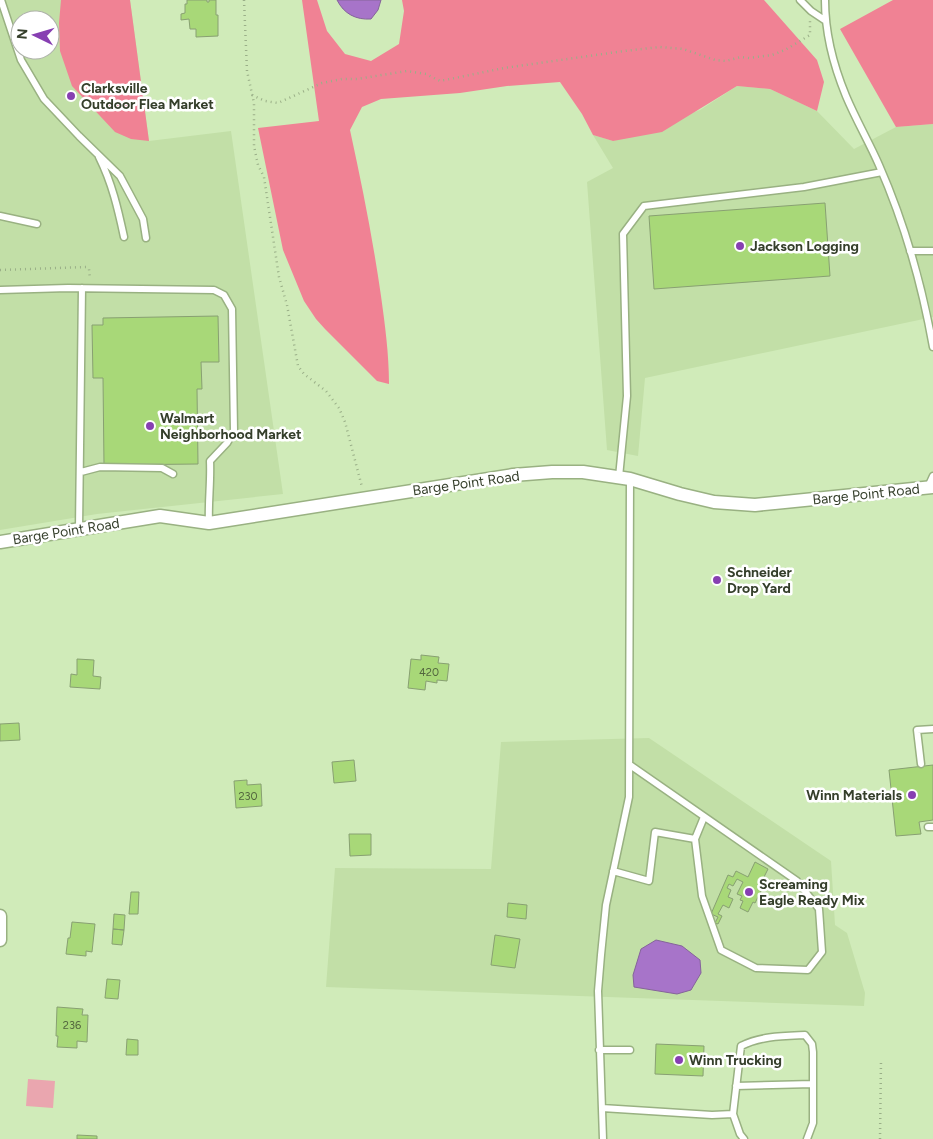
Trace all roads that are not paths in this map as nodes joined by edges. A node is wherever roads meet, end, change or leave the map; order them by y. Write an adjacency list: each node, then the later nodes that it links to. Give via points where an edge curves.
1 (800, 0): 4 (lane)
2 (825, 0): 4 (lane)
3 (0, 2): 5 (lane, via 21,60 44,99)
4 (826, 21): 6 (lane, via 846,96)
5 (98, 154): 9 (lane, via 110,178); 10 (lane, via 120,176 143,219)
6 (882, 172): 11 (lane); 18 (lane, via 804,187 644,206 623,234 627,396)
7 (0, 216): 8 (lane)
8 (38, 224)
9 (124, 237)
10 (146, 238)
11 (910, 251): 12 (lane); 15 (lane)
12 (933, 251)
13 (82, 288): 14 (lane); 16 (lane); 20 (lane, via 214,290 224,295 232,309 234,431 210,461)
14 (0, 290)
15 (933, 347)
16 (81, 472): 17 (lane, via 100,467 162,468); 21 (lane)
17 (173, 474)
18 (624, 478): 19 (street, Barge Point Road, via 714,502 755,505); 20 (street, Barge Point Road, via 583,472 513,475); 25 (lane)
19 (931, 483)
20 (209, 523): 21 (street, Barge Point Road, via 160,516)
21 (79, 528): 22 (street, Barge Point Road)
22 (0, 542)
23 (933, 729): 24 (lane, via 917,730)
24 (921, 764)
25 (630, 765): 26 (lane); 28 (lane, via 629,797)
26 (704, 817): 27 (lane); 27 (lane, via 797,881 819,909 822,952 808,970 756,968 722,950 702,896)
27 (695, 839): 28 (lane, via 655,832 649,881)
28 (613, 871): 31 (lane, via 600,955)
29 (0, 916): 30 (street)
30 (0, 940)
31 (599, 1050): 32 (lane); 35 (lane)
32 (630, 1050)
33 (813, 1084): 34 (lane); 34 (lane, via 812,1044 805,1035 752,1040 741,1046); 39 (lane, via 813,1123)
34 (736, 1086): 36 (lane)
35 (602, 1108): 36 (lane); 37 (lane)
36 (733, 1114): 38 (lane)
37 (603, 1139)
38 (744, 1139)
39 (808, 1139)

